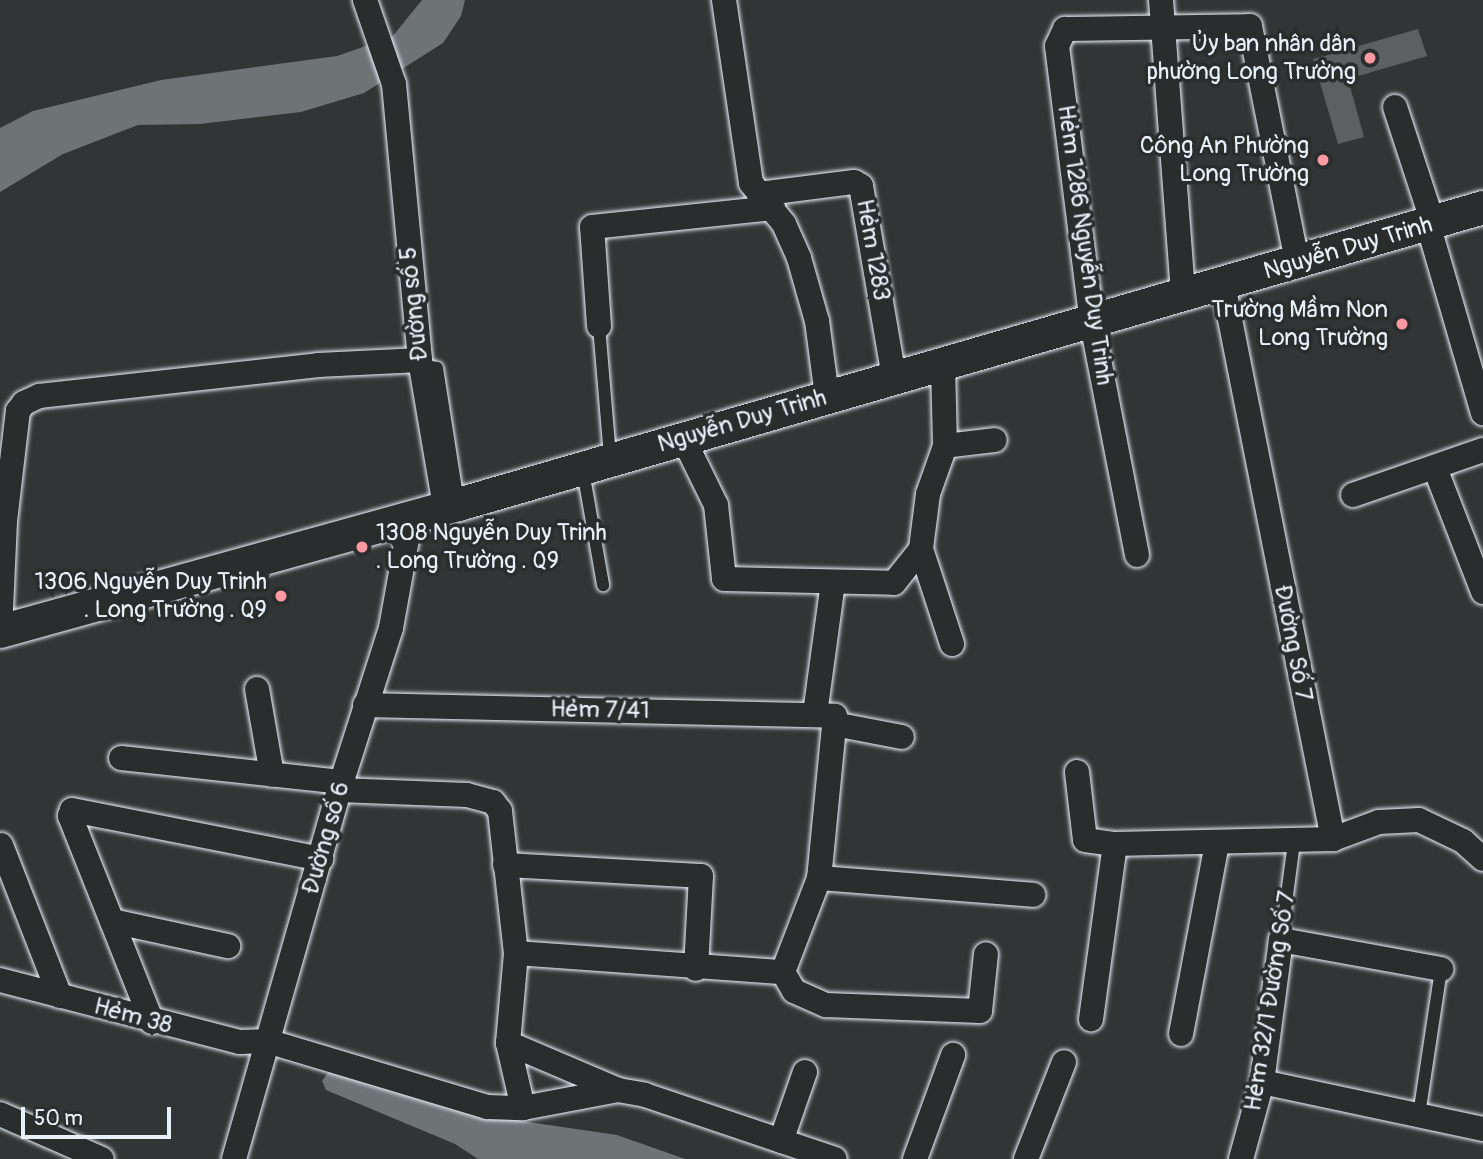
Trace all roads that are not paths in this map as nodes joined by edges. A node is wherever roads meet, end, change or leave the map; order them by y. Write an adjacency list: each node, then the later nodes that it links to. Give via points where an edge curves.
1 (365, 0): 14 (street, Đường số 5, via 395,92)
2 (724, 0): 6 (street, via 751,183)
3 (1161, 0): 4 (street)
4 (1159, 27): 9 (street, via 1242,23 1254,31); 11 (street); 12 (street, Hẻm 1286 Nguyễn Duy Trinh, via 1065,29 1059,35)
5 (1395, 107): 8 (street)
6 (766, 201): 13 (street, via 592,227); 16 (street, Hẻm 1283, via 854,182 861,186); 17 (street, via 802,270 817,321)
7 (1483, 208): 8 (main road, Nguyễn Duy Trinh)
8 (1430, 224): 9 (main road, Nguyễn Duy Trinh); 18 (street)
9 (1297, 262): 10 (main road, Nguyễn Duy Trinh)
10 (1223, 284): 11 (main road, Nguyễn Duy Trinh); 43 (street, Đường Số 7)
11 (1183, 296): 12 (main road, Nguyễn Duy Trinh)
12 (1092, 323): 15 (main road, Nguyễn Duy Trinh); 29 (street, Hẻm 1286 Nguyễn Duy Trinh)
13 (599, 326): 23 (lane)
14 (420, 362): 26 (street, Đường số 5); 33 (street, via 318,365 39,396 24,403 18,411 5,521)
15 (943, 363): 16 (main road, Nguyễn Duy Trinh); 21 (street)
16 (894, 377): 17 (main road, Nguyễn Duy Trinh)
17 (827, 396): 19 (main road, Nguyễn Duy Trinh)
18 (1483, 412)
19 (683, 438): 23 (main road, Nguyễn Duy Trinh); 30 (street, via 716,505 724,579)
20 (995, 440): 21 (street)
21 (945, 446): 28 (street, via 928,494)
22 (1483, 450): 24 (street)
23 (596, 463): 26 (main road, Nguyễn Duy Trinh); 31 (lane)
24 (1435, 468): 25 (street); 32 (street)
25 (1353, 495)
26 (452, 505): 27 (main road, Nguyễn Duy Trinh)
27 (411, 517): 33 (main road, Nguyễn Duy Trinh); 36 (street, Đường số 6, via 391,628)
28 (921, 549): 30 (street, via 894,583); 34 (street)
29 (1137, 555)
30 (833, 582): 37 (street)
31 (603, 585)
32 (1483, 592)
33 (0, 631)
34 (953, 643)
35 (257, 689): 41 (street)
36 (365, 705): 37 (street, Hẻm 7/41); 42 (street, Đường số 6)
37 (828, 718): 38 (street, Hẻm 7/41); 51 (street)
38 (902, 737)
39 (121, 758): 41 (street)
40 (1077, 772): 45 (street, via 1084,840)
41 (272, 775): 42 (street)
42 (340, 786): 48 (street, Đường số 6); 50 (street, via 467,795 493,802 500,811)
43 (1333, 839): 44 (street); 49 (street, via 1379,822 1419,820 1463,841)
44 (1294, 842): 46 (street); 54 (lane, Hẻm 32/1 Đường Số 7)
45 (1115, 844): 46 (street); 63 (street)
46 (1217, 844): 65 (street)
47 (1, 845): 62 (street)
48 (321, 859): 53 (street, via 78,807 70,816); 66 (street, Đường số 6)
49 (1483, 859)
50 (505, 864): 56 (street); 58 (street, via 701,876)
51 (819, 878): 52 (street); 60 (street)
52 (1033, 895)
53 (112, 921): 55 (street); 64 (street)
54 (1281, 940): 59 (street); 71 (street, Hẻm 32/1 Đường Số 7)
55 (228, 946)
56 (516, 953): 58 (street); 67 (street)
57 (986, 954): 60 (street, via 980,1011 818,1003 794,991)
58 (696, 969): 60 (street)
59 (1441, 969): 75 (lane)
60 (783, 972)
61 (0, 980): 62 (street, Hẻm 38)
62 (60, 996): 64 (street, Hẻm 38)
63 (1091, 1019)
64 (152, 1022): 66 (street, Hẻm 38, via 240,1042)
65 (1181, 1034)
66 (267, 1041): 73 (street, Hẻm 38, via 487,1107); 78 (street, Đường số 6)
67 (508, 1044): 72 (street); 73 (street)
68 (953, 1055): 81 (street)
69 (1064, 1062): 82 (street)
70 (805, 1072): 77 (street)
71 (1262, 1082): 75 (street); 83 (street, Hẻm 32/1 Đường Số 7)
72 (618, 1090): 73 (street, Hẻm 38); 77 (street)
73 (523, 1108)
74 (0, 1114): 79 (street)
75 (1419, 1115): 76 (street)
76 (1483, 1129)
77 (781, 1141): 80 (street)
78 (239, 1158)
79 (102, 1159)
80 (835, 1159)
81 (915, 1159)
82 (1026, 1159)
83 (1241, 1159)

